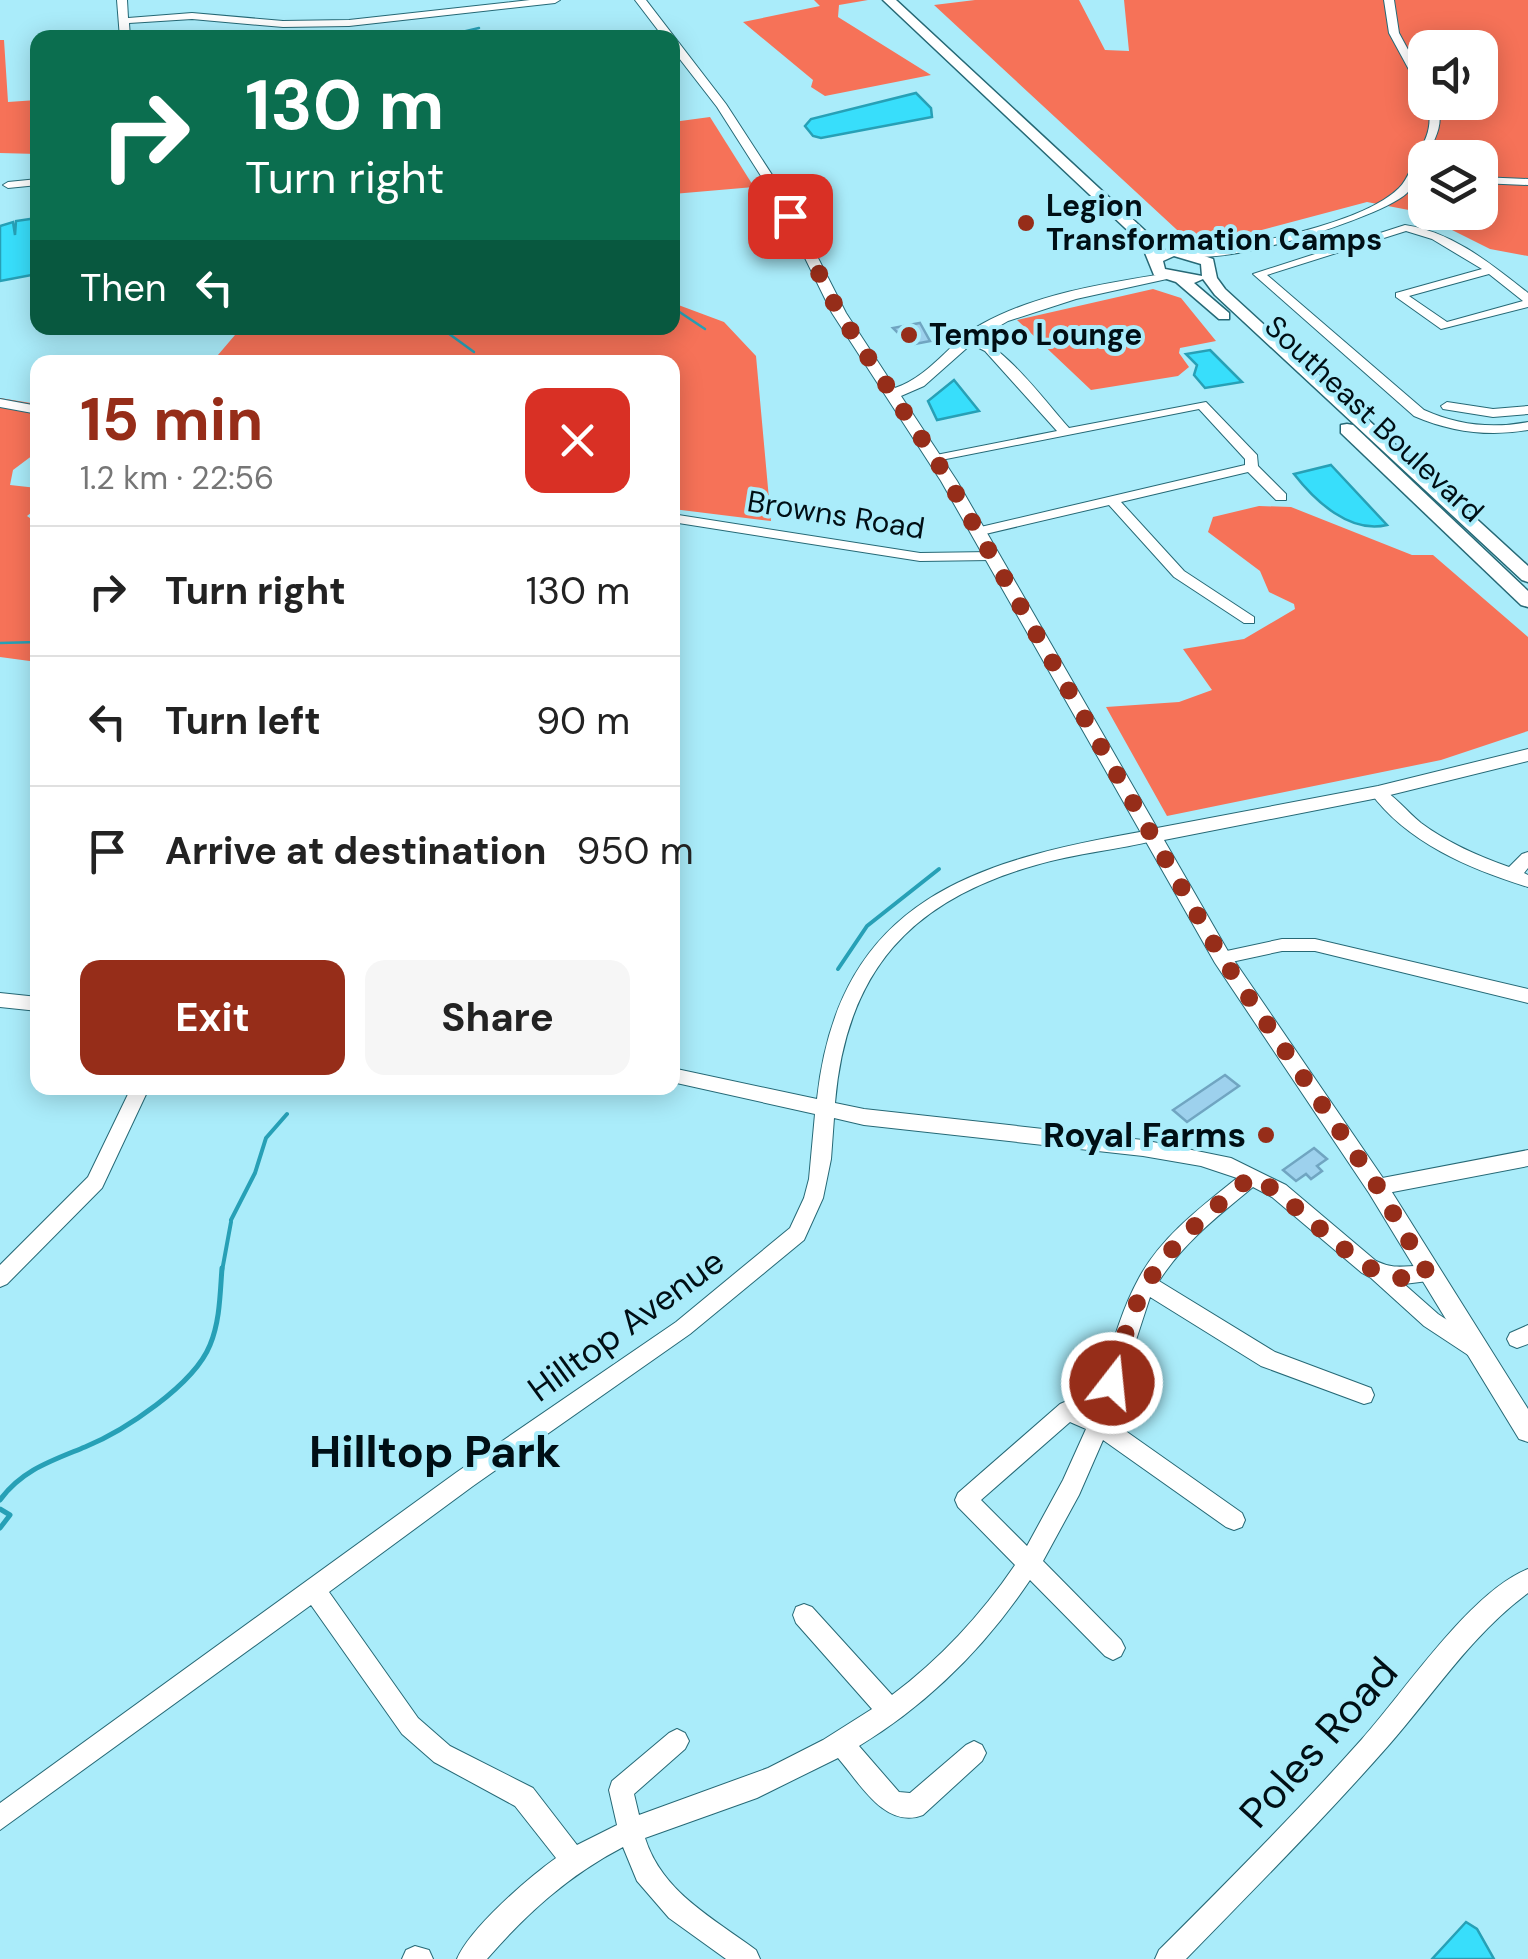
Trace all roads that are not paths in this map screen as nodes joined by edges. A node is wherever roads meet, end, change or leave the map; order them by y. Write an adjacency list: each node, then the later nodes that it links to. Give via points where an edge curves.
1 (122, 0): 7 (street)
2 (556, 0): 7 (street, via 349,24 192,16)
3 (640, 0): 9 (street)
4 (889, 0): 21 (main road, via 1148,242)
5 (906, 0): 20 (main road, via 1167,242)
6 (1389, 0): 10 (street, via 1394,32)
7 (124, 21): 8 (street)
8 (125, 30)
9 (664, 30)
10 (1408, 58)
11 (680, 59): 28 (street, via 722,106 783,201 839,313)
12 (1437, 120): 18 (street)
13 (1498, 181): 14 (street)
14 (1528, 182)
15 (30, 183): 16 (street)
16 (8, 185)
17 (1408, 193): 18 (street)
18 (1398, 195): 19 (street)
19 (1243, 248): 20 (street); 22 (street)
20 (1189, 253): 21 (main road, via 1160,255); 22 (main road, Southeast Boulevard)
21 (1154, 262): 24 (main road, Southeast Boulevard); 25 (street)
22 (1210, 268): 24 (main road, via 1203,276); 41 (main road, Southeast Boulevard, via 1220,292)
23 (1491, 270): 26 (street); 26 (street, via 1400,295 1446,326); 32 (street, via 1420,228 1405,228 1260,271 1419,413 1480,428)
24 (1175, 278): 25 (street); 42 (main road, Southeast Boulevard)
25 (1123, 284): 27 (street, via 1004,318)
26 (1528, 301)
27 (969, 338): 28 (street, via 920,384); 33 (street, via 989,348)
28 (892, 394): 34 (street)
29 (0, 402): 31 (street)
30 (1447, 406): 32 (street)
31 (30, 408)
32 (1526, 418)
33 (1066, 432): 34 (street); 35 (street, via 1202,405 1252,458)
34 (936, 459): 39 (street)
35 (1251, 467): 36 (street); 37 (street)
36 (1280, 496)
37 (1113, 500): 39 (street); 43 (street, via 1179,574)
38 (680, 519): 40 (street, Browns Road, via 920,557)
39 (976, 532): 40 (street)
40 (991, 556): 46 (street)
41 (1528, 576)
42 (1528, 601)
43 (1249, 620)
44 (1528, 754): 45 (street)
45 (1378, 792): 46 (street); 48 (street, via 1437,846)
46 (1151, 836): 49 (street); 55 (street, Hilltop Avenue, via 1008,865 916,912 873,956 846,1005 835,1036)
47 (1528, 858): 48 (street)
48 (1520, 878)
49 (1222, 958): 50 (street, via 1282,945 1315,946); 58 (street)
50 (1528, 996)
51 (0, 1000): 52 (street)
52 (30, 1003)
53 (680, 1077): 55 (street)
54 (137, 1095): 61 (street, via 95,1182)
55 (826, 1111): 57 (street, via 1174,1152); 70 (street, Hilltop Avenue, via 816,1192 797,1234 683,1328)
56 (1528, 1158): 58 (street)
57 (1252, 1176): 59 (street); 62 (street, via 1182,1236)
58 (1378, 1187): 60 (street)
59 (1369, 1267): 60 (street, via 1389,1277); 63 (street)
60 (1428, 1274): 63 (street)
61 (0, 1278)
62 (1146, 1284): 64 (street, via 1268,1359); 65 (street)
63 (1478, 1351): 66 (street)
64 (1364, 1394)
65 (1098, 1424): 67 (street); 68 (street); 68 (street, via 1067,1411 966,1500)
66 (1528, 1431)
67 (1234, 1520)
68 (1028, 1562): 72 (street); 73 (street, via 980,1629)
69 (1528, 1580): 82 (street, Poles Road, via 1478,1622 1395,1720)
70 (314, 1590): 77 (street, Hilltop Avenue); 79 (street, via 410,1726 442,1754 524,1796)
71 (804, 1615): 73 (street)
72 (1113, 1648)
73 (890, 1711): 75 (street)
74 (677, 1742): 78 (street, via 621,1790)
75 (840, 1742): 76 (street, via 893,1802 914,1806); 78 (street, via 757,1785)
76 (974, 1753)
77 (0, 1818)
78 (632, 1832): 79 (street); 81 (street, via 658,1890)
79 (574, 1861): 80 (street, via 514,1910)
80 (470, 1959)
81 (747, 1959)
82 (1168, 1959)

